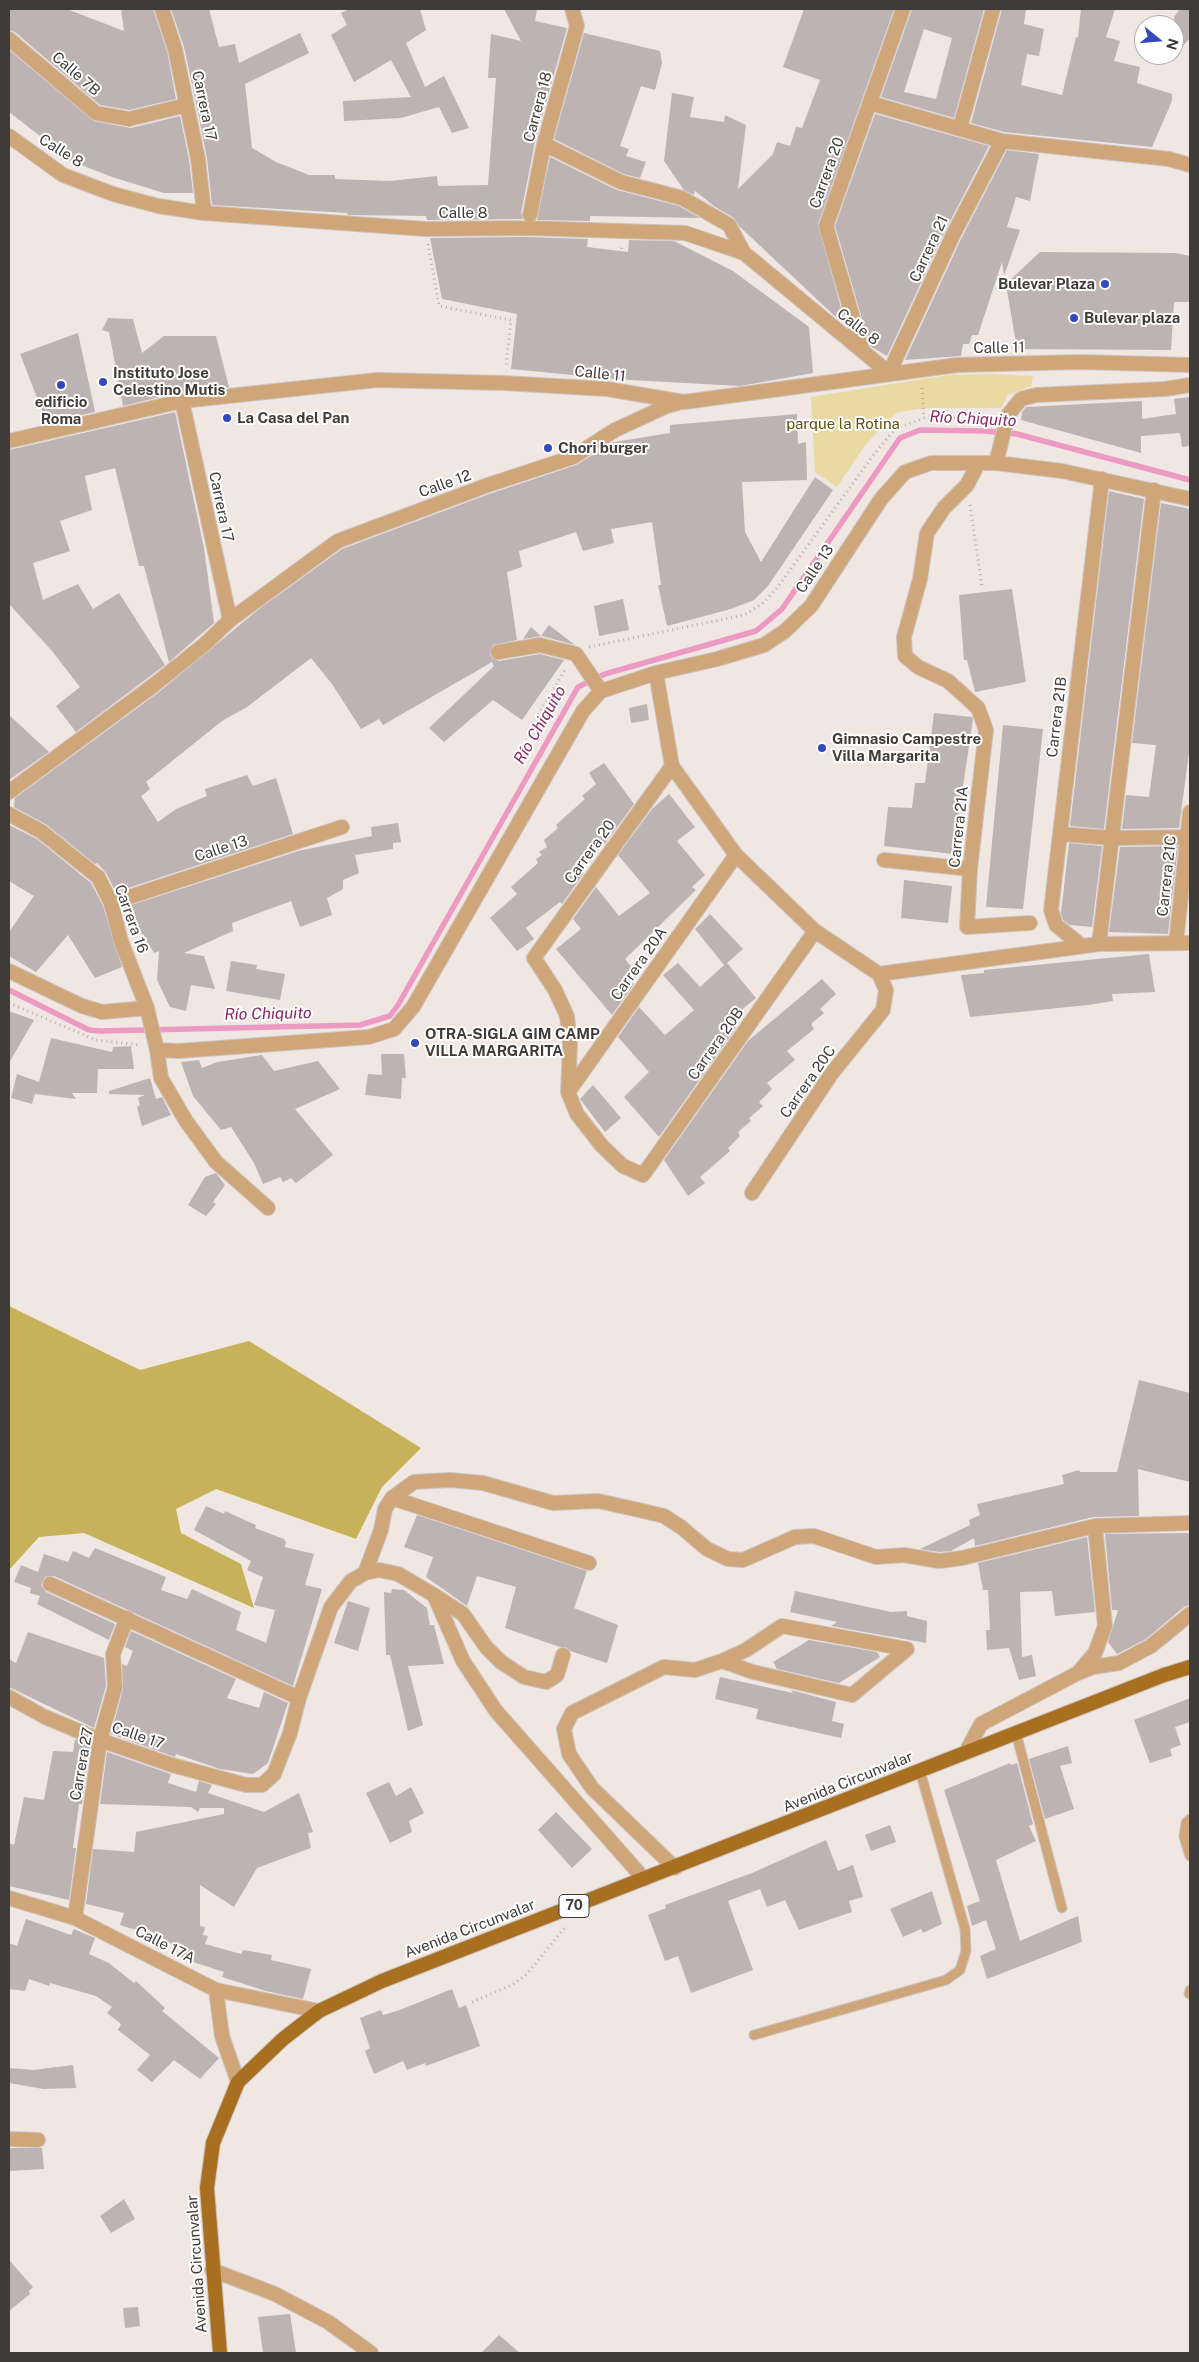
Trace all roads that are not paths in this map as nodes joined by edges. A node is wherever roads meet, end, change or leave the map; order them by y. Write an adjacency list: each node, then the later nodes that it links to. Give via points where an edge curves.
1 (162, 9): 7 (street, Carrera 17)
2 (572, 9): 11 (street, Carrera 18, via 577,26)
3 (903, 9): 6 (street, Carrera 20)
4 (993, 9): 8 (street)
5 (9, 39): 7 (street, Calle 7B, via 96,113 129,119)
6 (870, 103): 8 (street); 16 (street, Carrera 20, via 826,226)
7 (187, 105): 13 (street, Carrera 17, via 198,158)
8 (960, 128): 10 (street)
9 (9, 136): 13 (street, Calle 8, via 63,175 113,194 158,206)
10 (1002, 141): 12 (street, via 1169,159); 18 (street, Carrera 21, via 953,235)
11 (544, 144): 14 (street, Carrera 18); 15 (street, via 621,182 682,198 729,225)
12 (1190, 165)
13 (204, 213): 15 (street, Calle 8, via 425,229 685,232)
14 (530, 215)
15 (744, 253): 16 (street, Calle 8)
16 (862, 349): 18 (street, Calle 8)
17 (1190, 365): 18 (street, Calle 11, via 1080,362 957,365)
18 (889, 373): 21 (street, Calle 11)
19 (1190, 386): 23 (street, via 1036,395 1021,399 1008,415)
20 (182, 401): 21 (street, Calle 11, via 377,380 607,389); 22 (street, Calle 11); 28 (street, Carrera 17)
21 (684, 402): 28 (street, Calle 12, via 667,406 615,430 573,457 338,541)
22 (9, 441)
23 (996, 463): 24 (street, Calle 13); 25 (street, Calle 13)
24 (978, 464): 30 (street, Calle 13, via 931,463 905,472 881,499 811,606 785,631 764,644); 42 (street, Carrera 21A, via 967,485 944,508 927,533 920,579 904,637 906,656 918,667 948,680 978,708 986,730)
25 (1102, 479): 26 (street, Calle 13); 37 (street, Carrera 21B)
26 (1154, 490): 27 (street, Calle 13); 39 (street)
27 (1190, 499)
28 (230, 620): 33 (street, Calle 12, via 154,685)
29 (498, 652): 31 (street, via 540,645 578,656)
30 (656, 673): 31 (street, Calle 13); 32 (street)
31 (599, 688): 53 (street, via 583,710 414,1007 394,1029 369,1037)
32 (672, 766): 40 (street); 54 (street, Carrera 20, via 534,958 567,1016 570,1045)
33 (9, 792)
34 (1190, 812): 38 (street, Carrera 21C)
35 (9, 814): 43 (street, Carrera 16, via 42,832 98,878)
36 (342, 827): 43 (street, Calle 13)
37 (1060, 834): 39 (street); 49 (street, Carrera 21B, via 1051,910 1056,925)
38 (1189, 837): 39 (street); 46 (street, Carrera 21C)
39 (1112, 838): 48 (street)
40 (736, 855): 45 (street); 54 (street, Carrera 20A)
41 (884, 860): 42 (street)
42 (970, 869): 44 (street, Carrera 21A, via 967,927)
43 (111, 903): 52 (street, Carrera 16, via 121,942)
44 (1030, 923)
45 (815, 930): 51 (street); 54 (street, Carrera 20B, via 643,1175 623,1166 602,1146 577,1114)
46 (1176, 943): 47 (street); 48 (street)
47 (1190, 943)
48 (1098, 944): 49 (street)
49 (1082, 946): 51 (street)
50 (9, 971): 52 (street, via 82,1006 102,1012)
51 (879, 974): 55 (street, Carrera 20C, via 886,990 883,1010 832,1073)
52 (148, 1014): 53 (street, Carrera 16)
53 (157, 1050): 56 (street, Carrera 16, via 161,1078 186,1121 216,1162)
54 (568, 1092)
55 (752, 1193)
56 (268, 1208)
57 (392, 1498): 59 (street, via 414,1482 450,1480 483,1483 553,1503 598,1501 664,1516 707,1549 728,1560 743,1560 795,1537 814,1536 876,1557 904,1555 939,1561); 60 (street); 61 (street, via 385,1508)
58 (1190, 1523): 59 (street)
59 (1095, 1526): 69 (street, via 1105,1626 1095,1653)
60 (589, 1563)
61 (365, 1572): 63 (street, via 379,1570 398,1574); 71 (street, via 351,1581 331,1607)
62 (50, 1584): 65 (street)
63 (434, 1595): 66 (street, via 463,1614 486,1647 524,1677 546,1682 557,1675); 81 (street, via 463,1661 496,1711)
64 (1190, 1614): 69 (street, via 1151,1646 1119,1663)
65 (127, 1618): 71 (street); 75 (street, Carrera 27, via 113,1654 115,1687)
66 (563, 1656)
67 (722, 1661): 67 (street, via 753,1672 852,1695 907,1649 782,1626 746,1650); 80 (street, via 695,1670 664,1667 572,1713 564,1729 569,1754 592,1788)
68 (1190, 1668): 74 (main road, Avenida Circunvalar / 70, via 1164,1675)
69 (1078, 1673): 76 (street, via 981,1724)
70 (9, 1697): 72 (street, Calle 17)
71 (299, 1698): 75 (street, Calle 17, via 274,1774 262,1785 246,1785)
72 (23, 1706): 73 (street); 75 (street, Calle 17)
73 (9, 1708)
74 (1016, 1733): 76 (main road, Avenida Circunvalar / 70); 83 (lane)
75 (100, 1740): 84 (street, Carrera 27)
76 (966, 1752): 77 (main road, Avenida Circunvalar / 70)
77 (920, 1771): 80 (main road, Avenida Circunvalar / 70); 87 (lane, via 965,1929 966,1951 960,1970 946,1980)
78 (1190, 1819): 79 (lane, via 1186,1823 1184,1837)
79 (1190, 1856)
80 (675, 1868): 81 (main road, Avenida Circunvalar / 70)
81 (644, 1879): 86 (main road, Avenida Circunvalar / 70, via 382,1981)
82 (9, 1898): 84 (street, Calle 17A)
83 (1062, 1908)
84 (75, 1918): 85 (street, Calle 17A)
85 (216, 1990): 86 (street, Calle 17A); 88 (street, via 222,2036)
86 (319, 2011): 88 (main road, Avenida Circunvalar / 70, via 283,2039)
87 (754, 2035)
88 (238, 2082): 91 (main road, Avenida Circunvalar / 70, via 214,2143 207,2188)
89 (9, 2139): 90 (street)
90 (38, 2140)
91 (212, 2270): 92 (main road, Avenida Circunvalar / 70); 93 (street, via 275,2294 328,2322)
92 (220, 2353)
93 (371, 2353)

